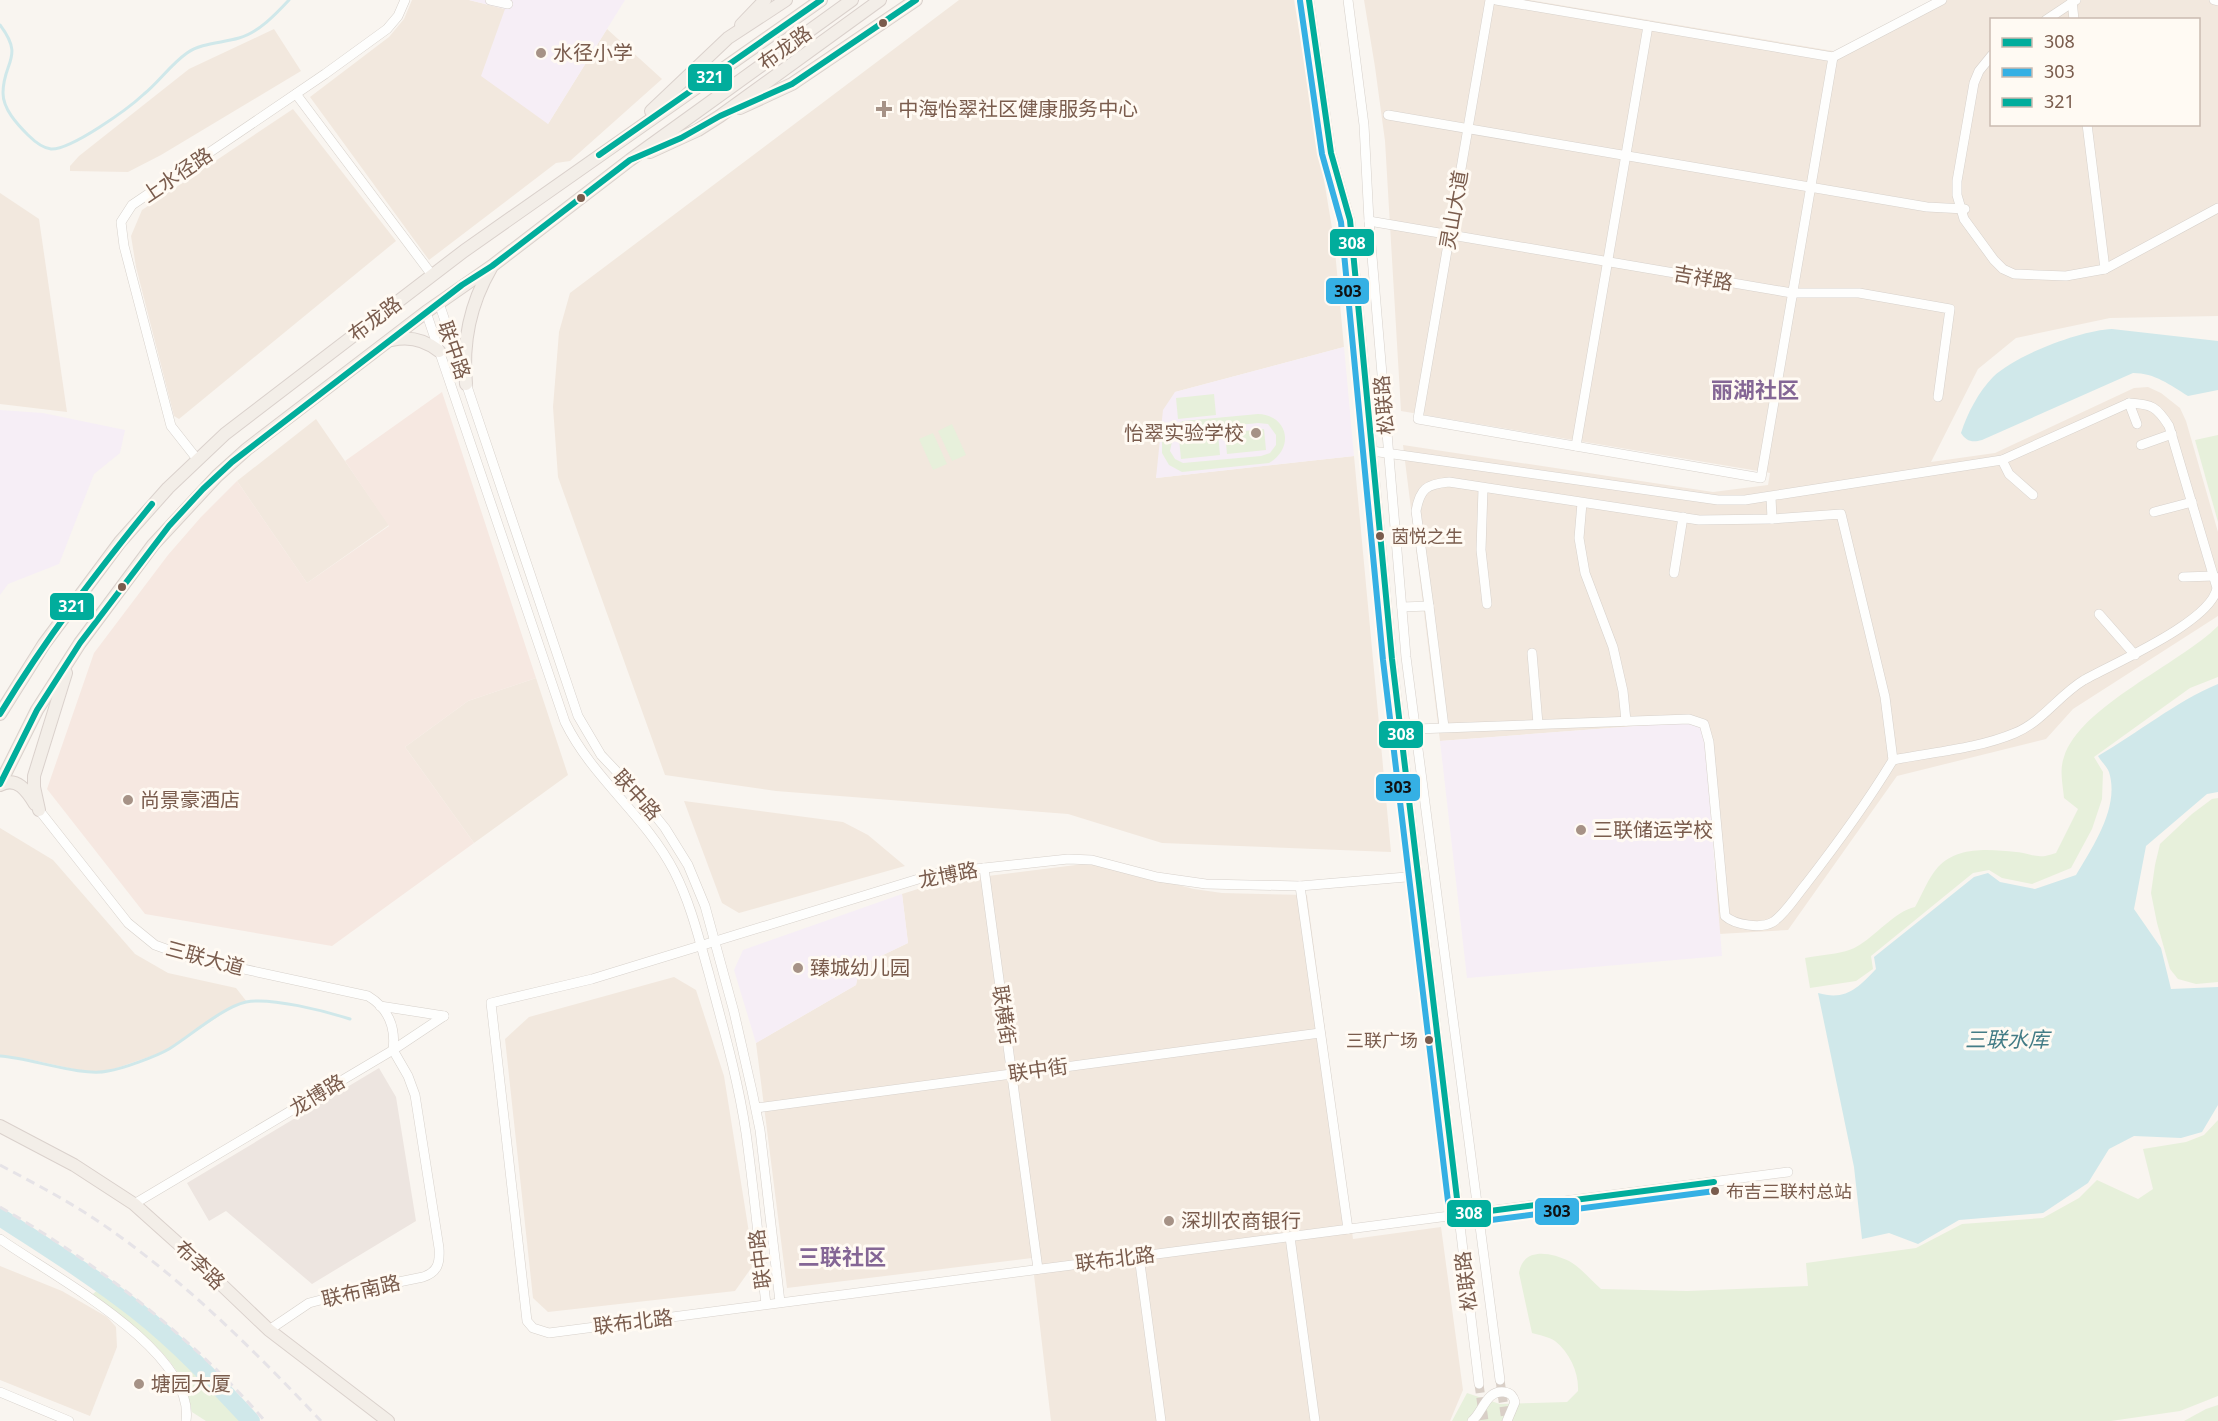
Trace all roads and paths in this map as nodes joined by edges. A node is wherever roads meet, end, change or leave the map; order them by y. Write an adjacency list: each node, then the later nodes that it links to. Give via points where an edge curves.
1 (405, 0): 22 (street, 上水径路, via 387,29)
2 (490, 0): 15 (street)
3 (765, 0): 19 (main road)
4 (786, 0): 19 (main road)
5 (822, 0): 27 (main road, 布龙路)
6 (852, 0): 29 (main road, 布龙路)
7 (880, 0): 23 (main road)
8 (916, 0): 23 (main road, via 792,84)
9 (1309, 0): 51 (street, 松联路, via 1331,153 1350,220)
10 (1348, 0): 33 (street, 松联路, via 1364,125)
11 (1490, 0): 26 (street, 灵山大道)
12 (1496, 0): 18 (street)
13 (1942, 0): 20 (street)
14 (2073, 1): 16 (street); 17 (street)
15 (508, 4)
16 (2049, 18)
17 (2074, 18)
18 (1648, 26): 20 (street); 28 (street)
19 (728, 38): 27 (main road)
20 (1833, 57): 30 (street)
21 (1990, 58): 32 (street, via 1974,83 1957,181)
22 (296, 94): 38 (street); 53 (street, 上水径路, via 132,206 121,222 171,426)
23 (720, 116): 29 (main road)
24 (1388, 116): 26 (street)
25 (2087, 126): 37 (street)
26 (1468, 128): 28 (street); 34 (street, 灵山大道)
27 (632, 131): 38 (main road, 布龙路)
28 (1626, 154): 30 (street); 35 (street)
29 (630, 160): 36 (main road, 布龙路)
30 (1810, 187): 32 (street, via 1927,207); 39 (street)
31 (2218, 208): 37 (street)
32 (1963, 209): 37 (street, via 1970,228 1994,260 2014,274 2066,276)
33 (1369, 221): 34 (street, 吉祥路); 52 (street, 松联路)
34 (1449, 235): 35 (street, 吉祥路); 50 (street, 灵山大道, via 1418,419)
35 (1608, 262): 39 (street, 吉祥路); 50 (street)
36 (492, 266): 40 (main road, 布龙路); 44 (main road, via 468,323 464,353)
37 (2105, 269)
38 (432, 275): 53 (main road, 布龙路)
39 (1792, 293): 45 (street, 吉祥路, via 1859,293 1950,309); 50 (street, via 1761,478)
40 (438, 303): 41 (main road, 布龙路); 44 (street, 联中路)
41 (426, 312): 42 (main road, 布龙路); 43 (street, 联中路)
42 (388, 342): 43 (main road, via 411,339); 70 (main road, 布龙路, via 247,450 203,489 153,545)
43 (440, 351): 85 (street, 联中路, via 565,723 590,764 640,819 664,854 684,891)
44 (466, 384): 84 (street, 联中路, via 578,716 601,755 652,810 677,846 697,885)
45 (1938, 397)
46 (2129, 403): 47 (street); 48 (street, via 2146,403 2159,410); 54 (street)
47 (2137, 424)
48 (2172, 434): 49 (street); 58 (street)
49 (2141, 445)
50 (1576, 446)
51 (1372, 451): 52 (street); 82 (street, 松联路)
52 (1388, 453): 57 (street, via 1718,500); 68 (street, 松联路)
53 (197, 459): 73 (main road, 布龙路, via 104,561)
54 (2002, 460): 56 (street, via 2009,474); 57 (street)
55 (1483, 489): 59 (street); 66 (street, via 1481,550); 67 (street, via 1434,483 1419,497 1416,511)
56 (2033, 495)
57 (1771, 496): 62 (street)
58 (2192, 502): 60 (street); 64 (street)
59 (1582, 503): 61 (street); 74 (street, via 1579,538 1585,573 1613,647)
60 (2154, 512)
61 (1683, 517): 62 (street); 63 (street)
62 (1772, 519): 78 (street, via 1841,514 1885,697)
63 (1674, 573)
64 (2214, 576): 65 (street); 72 (street, via 2216,596 2210,604)
65 (2182, 577)
66 (1487, 604)
67 (1430, 606): 68 (street); 76 (street)
68 (1402, 607): 77 (street, 松联路)
69 (2099, 614): 72 (street)
70 (75, 651): 79 (main road, 布龙路, via 37,710); 80 (main road, via 34,776)
71 (1532, 652): 75 (street)
72 (2134, 655): 78 (street, via 2083,681 2015,733)
73 (1, 710)
74 (1626, 720): 75 (street); 78 (street, via 1689,719 1704,724 1709,742 1725,916 1742,924 1771,923 1784,912 1841,839)
75 (1538, 724): 76 (street)
76 (1444, 728): 77 (street)
77 (1416, 729): 94 (street, 松联路)
78 (1893, 760)
79 (0, 785): 80 (main road, via 12,782 22,786)
80 (39, 810): 86 (street, 三联大道, via 128,923 155,945 188,957 360,993)
81 (984, 868): 83 (street, 龙博路, via 1079,859 1190,883); 84 (street, 龙博路, via 938,873); 89 (street, 联横街)
82 (1418, 876): 83 (street, 龙博路); 95 (street, 松联路)
83 (1300, 886): 87 (street)
84 (715, 942): 85 (street, 龙博路); 90 (street, 联中路)
85 (701, 946): 102 (street, 联中路, via 746,1132); 103 (street, 龙博路, via 563,988 491,1003)
86 (380, 1006): 88 (street, via 392,1026); 88 (street, 龙博路, via 444,1016)
87 (1320, 1033): 89 (street, 联中街); 96 (street)
88 (393, 1050): 93 (street, 龙博路); 104 (street, 联布南路, via 415,1095 439,1248 438,1266 432,1274 309,1303)
89 (1012, 1074): 90 (street, 联中街); 100 (street, 联横街)
90 (756, 1108): 101 (street, 联中路)
91 (0, 1126): 93 (main road, 布李路, via 74,1165)
92 (1788, 1172): 94 (street, 联布北路)
93 (134, 1204): 104 (main road, 布李路)
94 (1478, 1212): 95 (street, 联布北路); 105 (street, 松联路)
95 (1459, 1215): 96 (street, 联布北路); 106 (street, 松联路)
96 (1348, 1229): 97 (street, 联布北路)
97 (1290, 1237): 99 (street, 联布北路); 112 (street)
98 (0, 1239): 109 (street, via 143,1339 179,1385)
99 (1139, 1256): 100 (street, 联布北路); 111 (street)
100 (1038, 1269): 101 (street, 联布北路)
101 (780, 1302): 102 (street, 联布北路)
102 (766, 1304): 103 (street, 联布北路, via 549,1333 533,1328)
103 (525, 1313)
104 (269, 1330): 110 (main road, 布李路)
105 (1500, 1380)
106 (1479, 1384)
107 (0, 1392): 108 (street)
108 (69, 1421)
109 (186, 1421)
110 (388, 1421)
111 (1161, 1421)
112 (1315, 1421)
113 (1472, 1421): 114 (street, via 1488,1398 1504,1392 1513,1396 1515,1402)
114 (1507, 1421)

